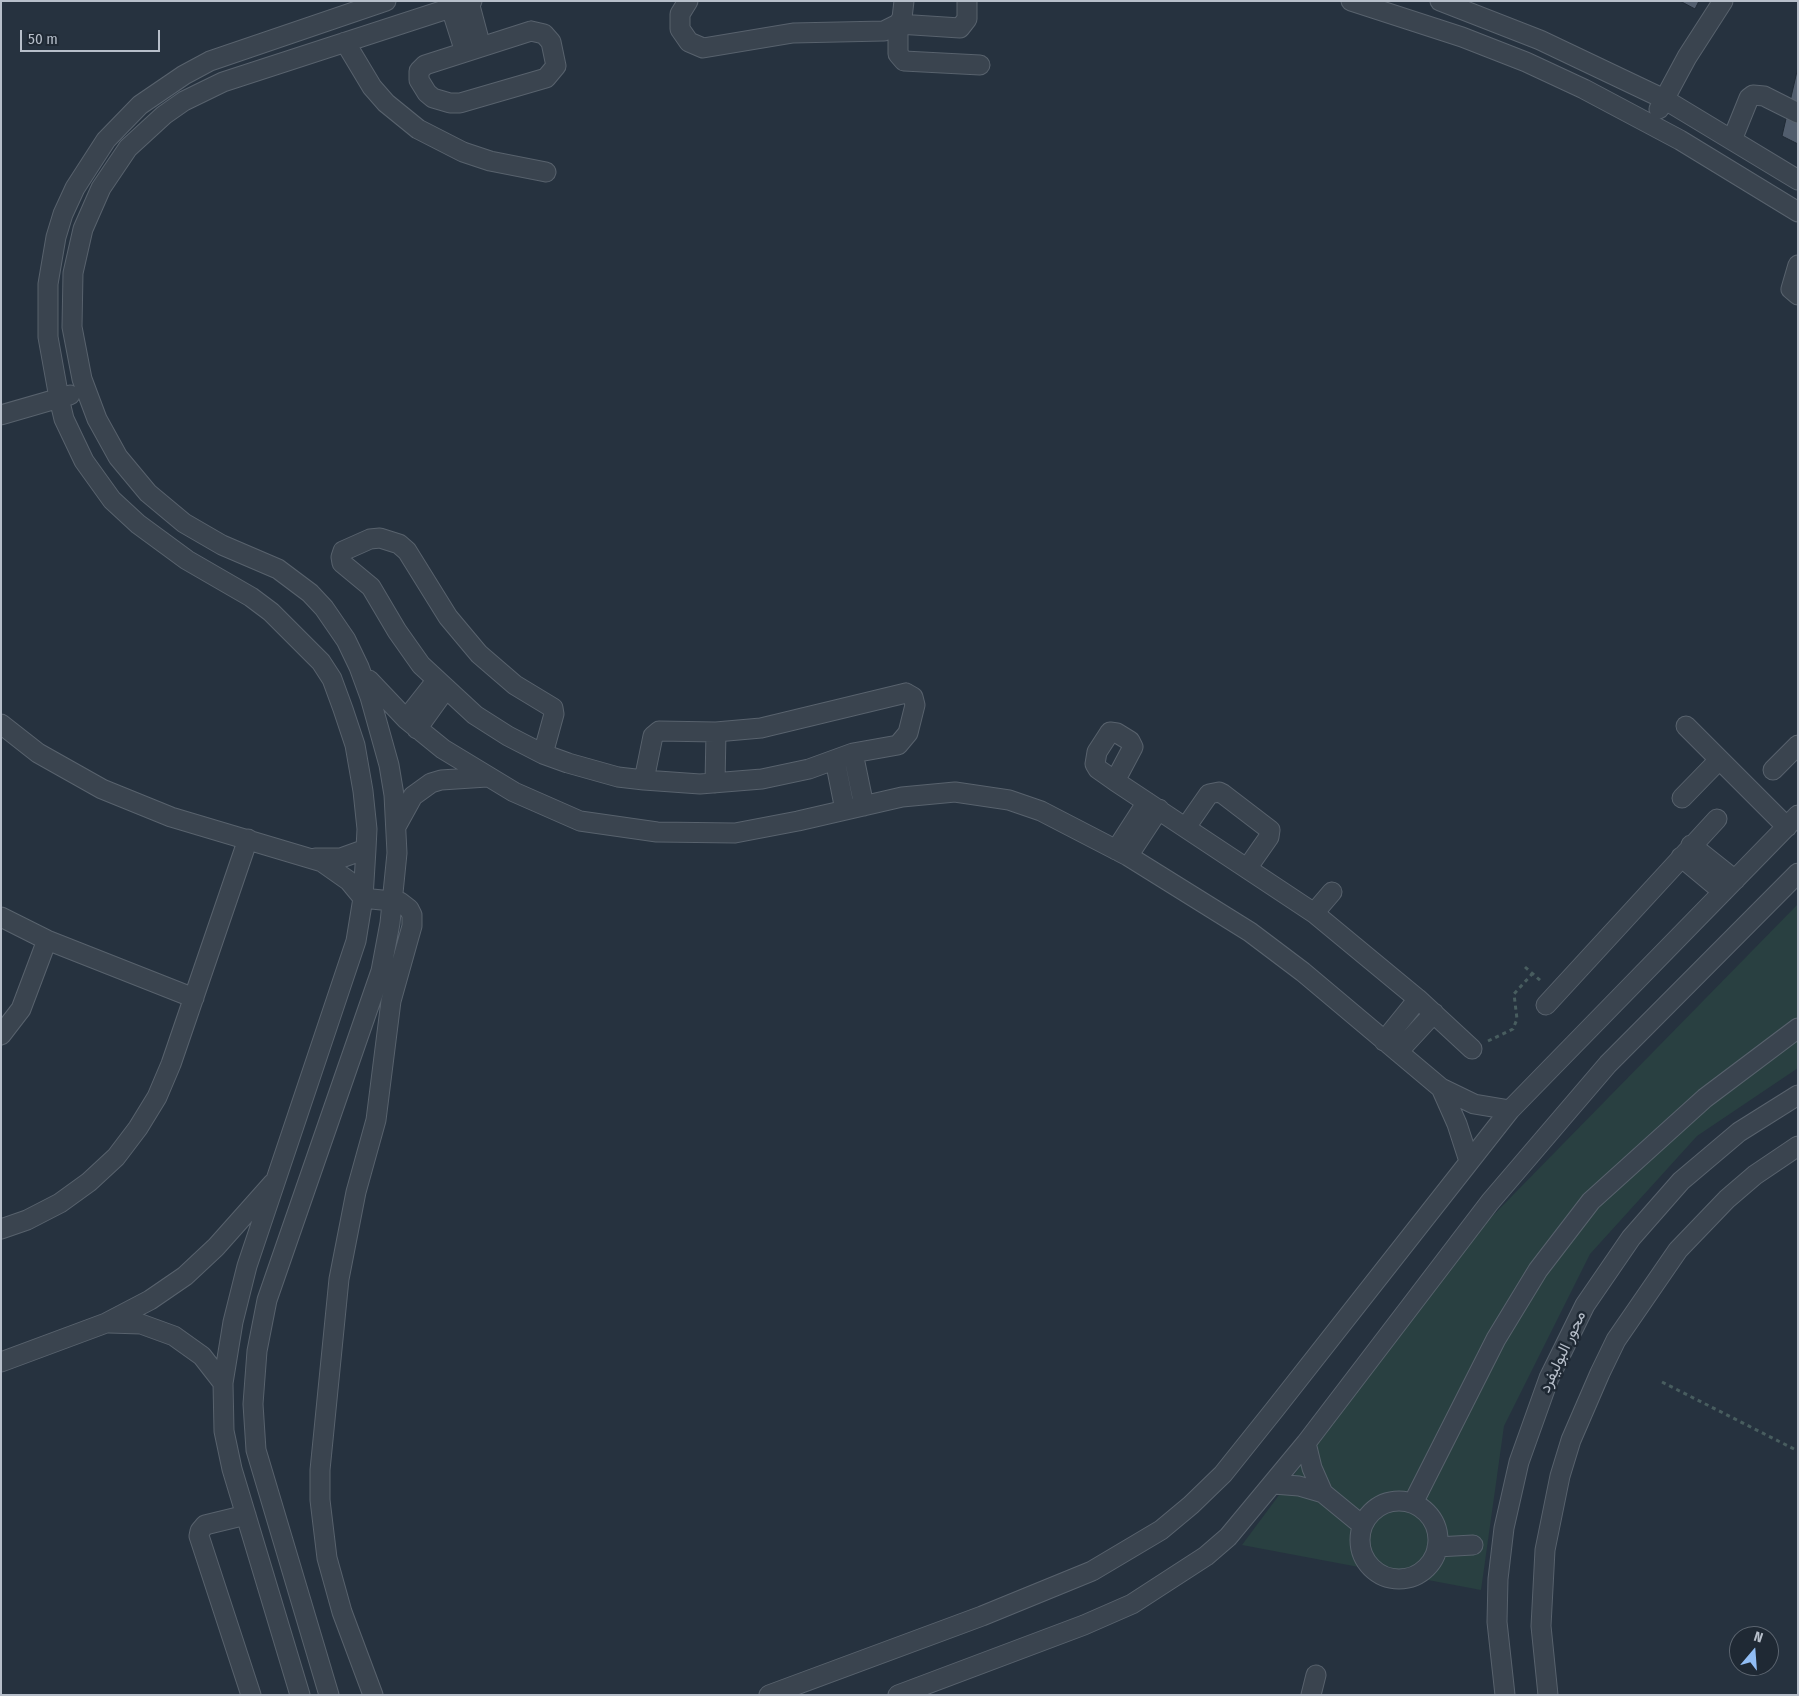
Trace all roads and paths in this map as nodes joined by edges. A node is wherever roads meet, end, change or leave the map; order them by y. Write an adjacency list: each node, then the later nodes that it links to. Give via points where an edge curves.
1 (386, 1): 24 (street, via 210,61 160,90 106,140 75,188 63,214 51,261 48,328)
2 (688, 1): 10 (street, via 680,14 680,29 689,42 703,48 793,33 884,31)
3 (904, 1): 10 (street)
4 (968, 1): 10 (street, via 967,20 960,28)
5 (1351, 1): 16 (street, via 1507,54)
6 (1440, 1): 14 (street, via 1540,40)
7 (1723, 1): 14 (street)
8 (470, 2): 9 (street); 12 (street)
9 (451, 8): 11 (street); 12 (street)
10 (898, 24): 13 (street, via 897,49 904,61)
11 (345, 42): 18 (street, via 372,87 418,130 490,161); 23 (street, via 244,74 203,91 144,131 113,168 83,229 73,273 72,327)
12 (473, 50): 12 (street, via 422,67 419,80 427,93 440,101 460,103 546,78 556,66 551,42 538,32 531,31)
13 (980, 65)
14 (1664, 99): 16 (street); 17 (street)
15 (1798, 113): 17 (street, via 1764,96 1753,95)
16 (1652, 124): 20 (street)
17 (1732, 140): 19 (street)
18 (546, 172)
19 (1798, 180)
20 (1798, 212)
21 (1798, 265): 22 (street, via 1791,289)
22 (1798, 295)
23 (85, 390): 24 (street); 26 (street, via 118,457 148,493 203,534 295,580 336,624)
24 (58, 398): 25 (street); 51 (street, via 84,462 125,512 180,556 271,612 321,662 332,678 355,745 363,791)
25 (1, 415)
26 (359, 667): 29 (street, via 377,691); 48 (street, via 389,765)
27 (440, 685): 29 (street); 34 (street, via 491,726); 34 (street, via 408,649 371,587 342,563 343,550 380,538 399,544 407,551 448,617 468,642 496,670 552,708 554,714)
28 (1, 724): 50 (street, via 38,753 102,789 171,817)
29 (411, 724): 38 (street)
30 (1686, 726): 36 (street)
31 (716, 732): 33 (street, via 776,725 906,693 913,697 915,705 908,734 902,742 893,747); 39 (street, via 655,733); 41 (street)
32 (1798, 745): 37 (street)
33 (852, 753): 35 (street); 43 (street)
34 (543, 754): 39 (street, via 593,771)
35 (835, 760): 41 (street, via 762,779); 45 (street)
36 (1719, 760): 42 (street); 47 (street)
37 (1772, 770)
38 (487, 777): 45 (street, via 580,821 657,832 736,833); 48 (street, via 431,783 414,796)
39 (644, 780): 41 (street)
40 (1115, 781): 44 (street)
41 (715, 783)
42 (1682, 798)
43 (864, 806): 45 (street); 53 (street, via 902,797 955,792 1008,800 1041,811)
44 (1153, 806): 49 (street); 53 (street)
45 (844, 810)
46 (1717, 819): 52 (street)
47 (1792, 821): 57 (street)
48 (396, 825): 60 (street)
49 (1186, 827): 55 (street); 55 (street, via 1209,794 1223,794 1270,830 1269,837)
50 (248, 839): 54 (street); 65 (street)
51 (366, 849): 54 (street, via 341,858); 59 (street)
52 (1686, 851): 57 (street); 67 (street)
53 (1122, 853): 71 (street, via 1250,932)
54 (311, 858): 59 (street, via 341,874)
55 (1248, 867): 61 (street)
56 (1798, 873): 84 (street, via 1608,1064 1490,1202)
57 (1729, 886): 75 (street)
58 (1332, 892): 61 (street)
59 (363, 898): 60 (street); 78 (street, via 356,941)
60 (392, 901): 96 (street, via 381,971 267,1300 257,1351 253,1404 256,1450); 97 (street, via 400,902 409,910 412,926 391,1001 381,1096 356,1192 339,1279 320,1470 322,1529 331,1576)
61 (1314, 913): 66 (street)
62 (1, 917): 63 (street)
63 (47, 940): 65 (street); 70 (street, via 21,1009)
64 (1532, 974): 72 (path, via 1514,994 1517,1019 1514,1029)
65 (194, 998): 79 (street, via 157,1097 116,1156 89,1182 60,1203)
66 (1418, 998): 68 (street); 71 (street)
67 (1546, 1006)
68 (1434, 1013): 71 (street); 72 (street)
69 (1798, 1028): 88 (street, via 1705,1098 1590,1201 1538,1270 1496,1339)
70 (1, 1035)
71 (1391, 1046): 73 (street)
72 (1472, 1049)
73 (1441, 1088): 75 (street, via 1474,1104); 77 (street)
74 (1798, 1095): 101 (street, محور البوليفرد, via 1739,1132 1681,1181 1631,1238 1585,1305 1549,1378 1519,1462 1504,1528 1497,1622)
75 (1510, 1110): 77 (street)
76 (1798, 1146): 102 (street, via 1726,1199 1678,1250 1616,1340 1600,1373 1571,1440 1548,1531 1541,1616)
77 (1469, 1161): 98 (street, via 1222,1474 1192,1505 1161,1530 1073,1578 982,1616)
78 (279, 1177): 80 (street, via 185,1276 150,1300); 83 (street, via 245,1276)
79 (1, 1229)
80 (106, 1323): 81 (street); 83 (street, via 141,1324 174,1336 202,1356)
81 (1, 1362)
82 (1662, 1382): 85 (path)
83 (223, 1383): 89 (street, via 224,1431)
84 (1306, 1443): 86 (street); 87 (street)
85 (1798, 1451)
86 (1274, 1484): 87 (street, via 1299,1486); 99 (street, via 1228,1537 1206,1556 1132,1604)
87 (1323, 1493): 90 (street)
88 (1412, 1504): 90 (street, via 1396,1502 1379,1506); 92 (street, via 1424,1510 1433,1521 1438,1534)
89 (246, 1514): 94 (street, via 206,1525 199,1536); 95 (street)
90 (1362, 1525): 92 (street, via 1360,1549 1366,1561 1386,1578 1413,1577 1433,1560)
91 (1473, 1545): 92 (street)
92 (1437, 1547)
93 (1316, 1675): 100 (street)
94 (251, 1695)
95 (300, 1695)
96 (329, 1695)
97 (373, 1695)
98 (769, 1695)
99 (898, 1695)
100 (1311, 1695)
101 (1505, 1695)
102 (1548, 1695)

